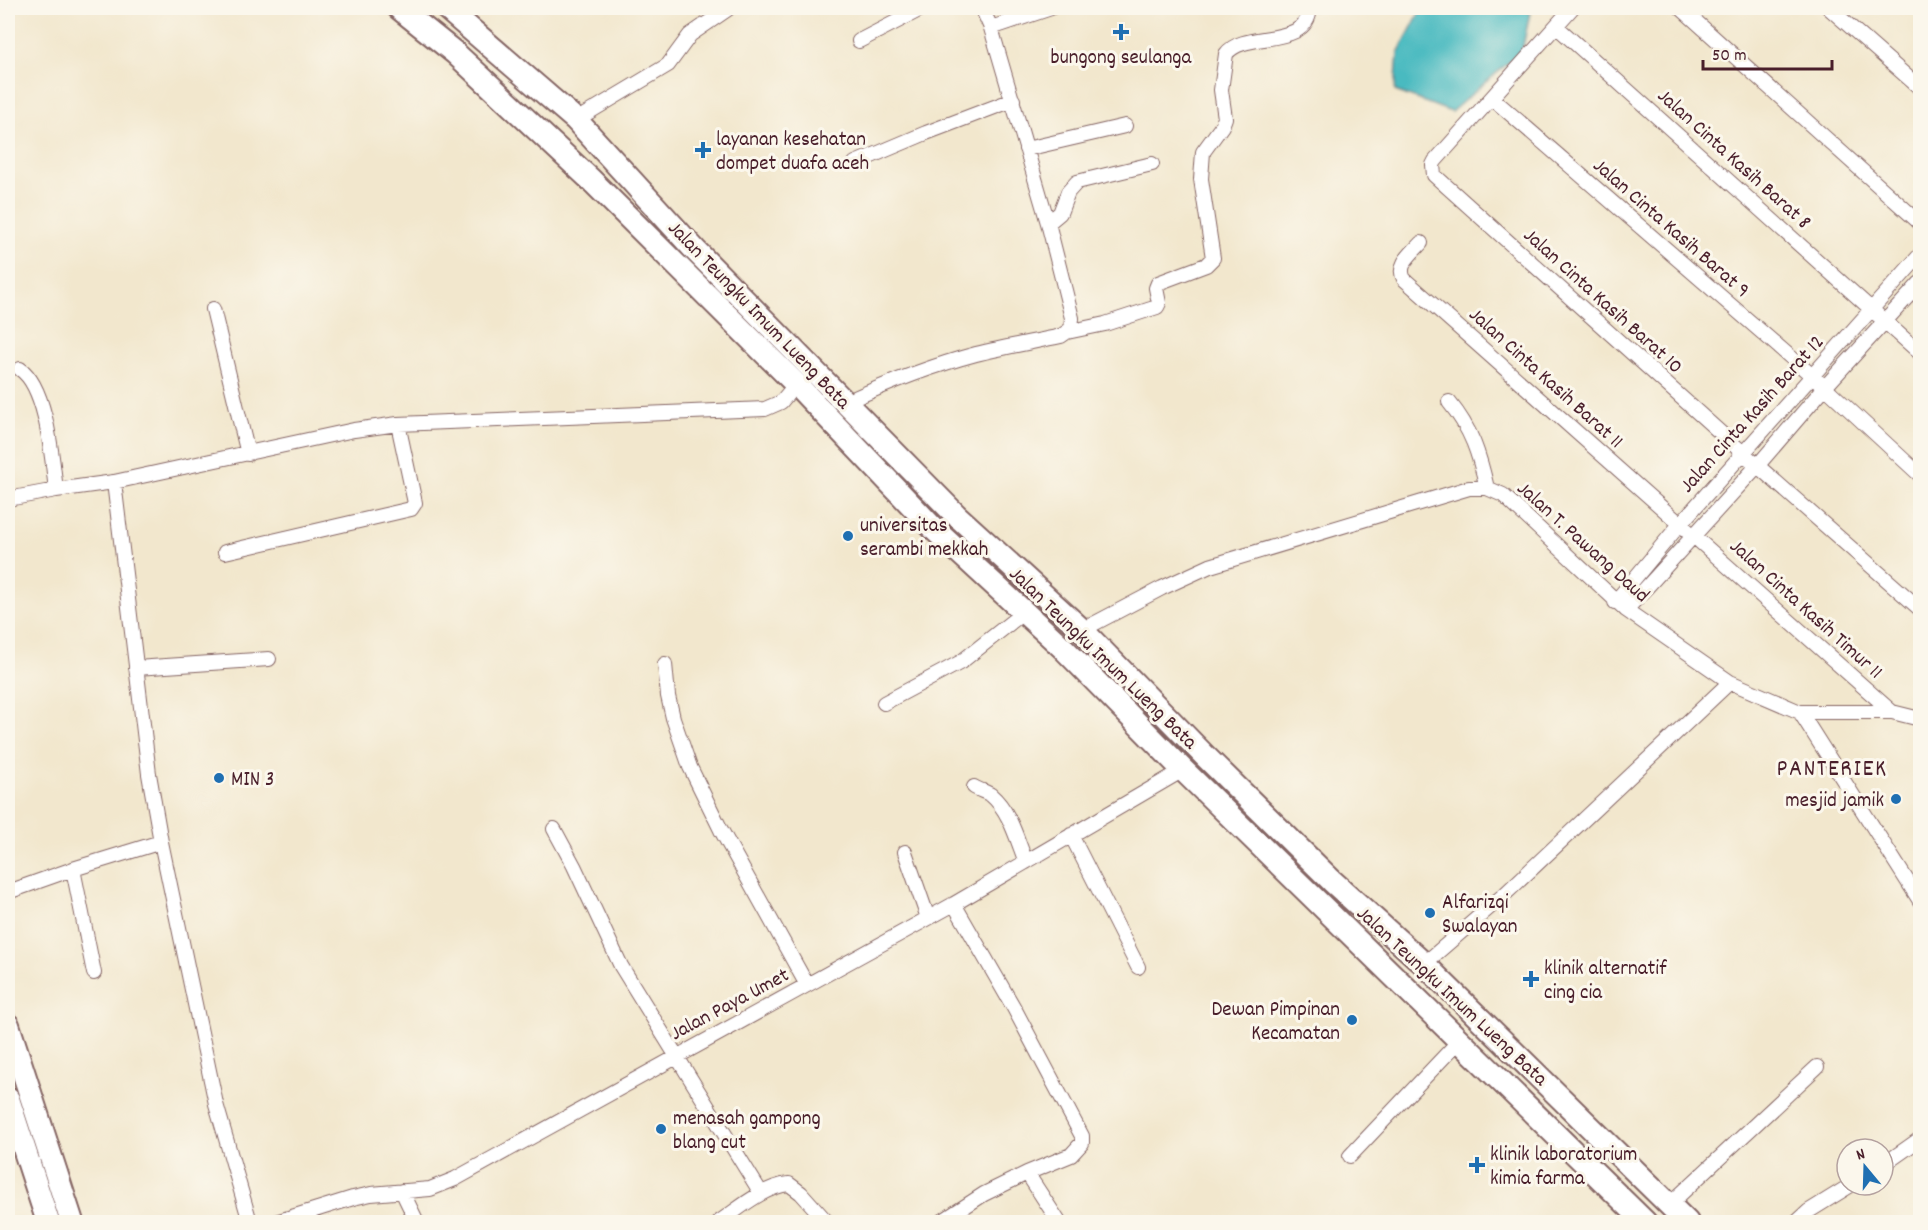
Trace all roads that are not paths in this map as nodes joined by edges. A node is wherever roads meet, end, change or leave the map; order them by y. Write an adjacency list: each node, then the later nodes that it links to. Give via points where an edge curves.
1 (385, 8): 14 (highway, Jalan Teungku Imum Lueng Bata)
2 (399, 8): 14 (highway, Jalan Teungku Imum Lueng Bata)
3 (449, 8): 19 (highway, Jalan Teungku Imum Lueng Bata)
4 (923, 8): 15 (street)
5 (982, 8): 13 (street)
6 (1051, 8): 13 (street)
7 (1310, 8): 32 (street, via 1309,18 1299,29 1234,46 1226,54 1221,90 1225,118 1203,152 1201,179 1213,258 1206,265 1158,283 1157,307)
8 (1572, 8): 12 (street)
9 (1681, 8): 25 (street)
10 (1829, 8): 16 (street)
11 (728, 9): 19 (street, via 690,35 668,65)
12 (1556, 26): 17 (street); 30 (street, Jalan Cinta Kasih Barat 8)
13 (991, 28): 18 (street)
14 (436, 37): 36 (highway, Jalan Teungku Imum Lueng Bata, via 590,179)
15 (859, 41)
16 (1920, 88)
17 (1492, 98): 35 (street, Jalan Cinta Kasih Barat 9); 41 (street, Jalan Cinta Kasih Barat 10, via 1435,161 1434,175)
18 (1013, 100): 21 (street); 22 (street)
19 (576, 120): 38 (highway, Jalan Teungku Imum Lueng Bata, via 695,250)
20 (1125, 126): 21 (street)
21 (1026, 149): 24 (street)
22 (855, 163)
23 (1152, 164): 24 (street, via 1077,182 1068,192 1060,213)
24 (1048, 223): 32 (street, via 1071,318)
25 (1920, 223)
26 (1421, 243): 50 (street, Jalan Cinta Kasih Barat 11, via 1401,266 1404,279)
27 (1920, 255): 30 (street, Jalan Cinta Kasih Barat 12)
28 (1920, 283): 31 (street)
29 (213, 309): 42 (street)
30 (1873, 309): 31 (street, Jalan Cinta Kasih Barat 8); 35 (street, Jalan Cinta Kasih Barat 12)
31 (1886, 322): 33 (street, Jalan Cinta Kasih Barat 8); 37 (street)
32 (1067, 332): 38 (street, via 928,368)
33 (1920, 353)
34 (20, 369): 47 (street, via 33,382 46,422)
35 (1812, 377): 37 (street, Jalan Cinta Kasih Barat 9); 41 (street, Jalan Cinta Kasih Barat 12)
36 (796, 384): 40 (street, via 781,402 765,409); 51 (highway, Jalan Teungku Imum Lueng Bata)
37 (1825, 387): 43 (street); 44 (street, Jalan Cinta Kasih Barat 9)
38 (846, 402): 49 (highway, Jalan Teungku Imum Lueng Bata)
39 (1449, 402): 46 (street, via 1476,444)
40 (398, 424): 42 (street); 53 (street, via 415,502 411,509)
41 (1743, 453): 43 (street, Jalan Cinta Kasih Barat 10); 50 (street, Jalan Cinta Kasih Barat 12)
42 (248, 454): 45 (street)
43 (1758, 465): 52 (street); 55 (street, Jalan Cinta Kasih Barat 10)
44 (1920, 475)
45 (114, 482): 47 (street); 60 (street)
46 (1487, 488): 54 (street, Jalan T. Pawang Daud, via 1503,495); 57 (street, Jalan T. Pawang Daud, via 1469,488 1210,566)
47 (56, 490): 48 (street)
48 (8, 499)
49 (956, 515): 51 (highway); 57 (highway, Jalan Teungku Imum Lueng Bata)
50 (1680, 524): 52 (street, Jalan Cinta Kasih Barat 11); 54 (street, Jalan Cinta Kasih Barat 12)
51 (935, 530): 56 (highway, Jalan Teungku Imum Lueng Bata)
52 (1695, 536): 54 (street); 64 (street, Jalan Cinta Kasih Timur 11)
53 (225, 552)
54 (1621, 606): 61 (street, Jalan T. Pawang Daud)
55 (1920, 609)
56 (1024, 612): 62 (street, via 961,662); 66 (highway, Jalan Teungku Imum Lueng Bata)
57 (1082, 630): 78 (highway, Jalan Teungku Imum Lueng Bata, via 1332,881)
58 (268, 658): 60 (street)
59 (665, 664): 81 (street, via 673,718 690,767)
60 (136, 668): 70 (street)
61 (1730, 682): 63 (street, Jalan T. Pawang Daud); 78 (street, via 1505,894)
62 (884, 703)
63 (1800, 712): 64 (street); 75 (street)
64 (1892, 712): 65 (street)
65 (1920, 719)
66 (1183, 770): 69 (street, Jalan Paya Umet); 83 (highway, Jalan Teungku Imum Lueng Bata)
67 (974, 788): 72 (street, via 990,794 1000,806)
68 (554, 829): 84 (street, via 621,966)
69 (1071, 835): 72 (street, Jalan Paya Umet); 79 (street)
70 (161, 842): 73 (street); 99 (street, via 216,1104)
71 (905, 852): 77 (street)
72 (1026, 862): 76 (street, Jalan Paya Umet)
73 (73, 869): 74 (street); 80 (street)
74 (8, 892)
75 (1919, 896)
76 (954, 904): 77 (street, Jalan Paya Umet); 91 (street, via 1082,1136 1082,1143 1071,1155)
77 (928, 918): 81 (street, Jalan Paya Umet)
78 (1424, 964): 96 (highway, Jalan Teungku Imum Lueng Bata)
79 (1138, 967)
80 (94, 974)
81 (807, 985): 84 (street, Jalan Paya Umet)
82 (8, 1025): 90 (highway)
83 (1460, 1040): 88 (street); 106 (highway, Jalan Teungku Imum Lueng Bata)
84 (676, 1056): 93 (street, Jalan Paya Umet, via 455,1179 430,1189); 94 (street)
85 (1817, 1067): 96 (street)
86 (8, 1099): 92 (highway)
87 (1920, 1139): 89 (street)
88 (1350, 1156)
89 (1895, 1157)
90 (55, 1167): 92 (highway); 98 (highway)
91 (1027, 1173): 104 (street, via 984,1194); 105 (street)
92 (33, 1174): 97 (highway)
93 (402, 1191): 100 (street, Jalan Paya Umet, via 353,1198); 101 (street)
94 (761, 1193): 102 (street); 103 (street, via 789,1184)
95 (1835, 1195): 108 (street)
96 (1669, 1205): 107 (highway, Jalan Teungku Imum Lueng Bata)
97 (48, 1222)
98 (72, 1222)
99 (250, 1222)
100 (276, 1222)
101 (417, 1222)
102 (719, 1222)
103 (827, 1222)
104 (941, 1222)
105 (1059, 1222)
106 (1645, 1222)
107 (1687, 1222)
108 (1797, 1222)

